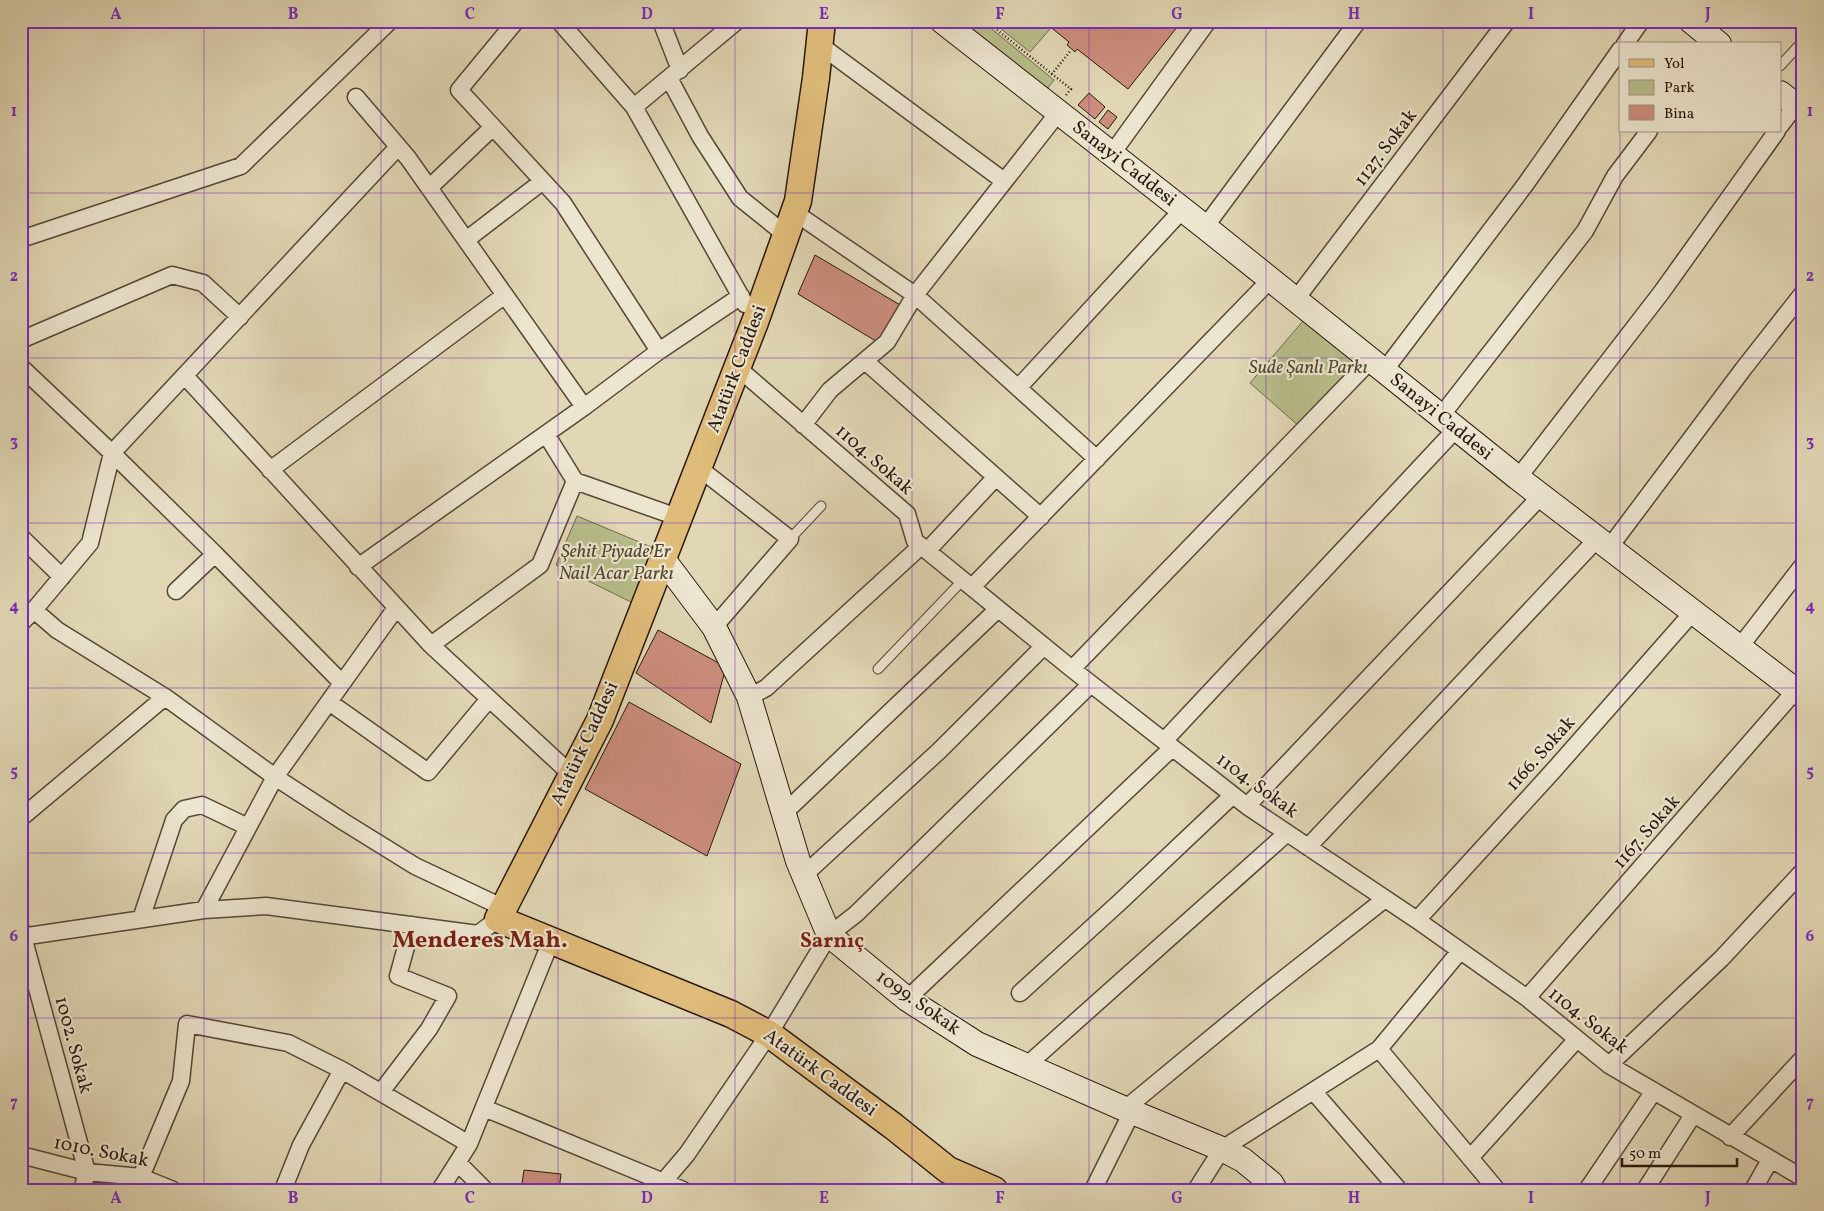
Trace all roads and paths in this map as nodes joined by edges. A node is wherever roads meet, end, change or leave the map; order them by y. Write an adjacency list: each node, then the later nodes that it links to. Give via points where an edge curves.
1 (390, 21): 38 (street, via 241,166)
2 (516, 21): 27 (street, via 459,90)
3 (559, 21): 24 (street)
4 (661, 21): 20 (street)
5 (737, 21): 20 (street)
6 (942, 21): 25 (street, Sanayi Caddesi)
7 (986, 21): 21 (path)
8 (1208, 21): 31 (street)
9 (1358, 21): 37 (street)
10 (1507, 21): 45 (street, 1127. Sokak)
11 (1641, 21): 15 (street)
12 (1691, 21): 16 (street)
13 (821, 33): 33 (street); 36 (main road, Atatürk Caddesi, via 798,201)
14 (1803, 41): 19 (lane)
15 (1626, 42)
16 (1716, 42)
17 (1071, 50): 21 (path)
18 (1619, 51): 51 (street, via 1524,185)
19 (1782, 64)
20 (674, 74): 24 (street); 36 (street, via 700,136 740,198)
21 (1052, 74): 25 (path, via 1072,89)
22 (356, 97): 30 (street)
23 (1793, 103): 26 (street)
24 (634, 108): 43 (street)
25 (1056, 112): 31 (street, Sanayi Caddesi); 33 (street)
26 (1782, 122)
27 (493, 127): 32 (street); 34 (street)
28 (1648, 132): 57 (street, via 1615,176 1585,231)
29 (1776, 132): 65 (street, via 1661,293)
30 (398, 147): 34 (street); 46 (street)
31 (1111, 155): 35 (street, Sanayi Caddesi)
32 (543, 181): 39 (street); 49 (street, via 563,203)
33 (1004, 181): 44 (street)
34 (429, 188): 39 (street)
35 (1183, 209): 37 (street, Sanayi Caddesi); 55 (street)
36 (790, 223): 44 (street); 47 (main road, Atatürk Caddesi)
37 (1205, 227): 40 (street, Sanayi Caddesi)
38 (21, 239)
39 (466, 240): 42 (street)
40 (1271, 279): 45 (street, Sanayi Caddesi); 61 (street)
41 (1803, 293): 73 (street)
42 (505, 295): 56 (street); 63 (street)
43 (741, 296): 47 (street); 49 (street)
44 (915, 296): 50 (street, via 887,342); 55 (street)
45 (1296, 299): 51 (street, Sanayi Caddesi)
46 (240, 317): 48 (street, via 203,283 172,275); 54 (street)
47 (755, 322): 53 (main road, Atatürk Caddesi)
48 (21, 340)
49 (659, 351): 56 (street)
50 (865, 361): 58 (street, via 830,390); 64 (street)
51 (1378, 365): 57 (street, Sanayi Caddesi); 92 (street)
52 (21, 368): 60 (street)
53 (738, 368): 58 (street, 1104. Sokak); 62 (main road, Atatürk Caddesi)
54 (185, 376): 60 (street); 63 (street)
55 (1018, 388): 61 (street)
56 (584, 406): 59 (street)
57 (1448, 422): 65 (street, Sanayi Caddesi); 100 (street)
58 (803, 425): 74 (street, 1104. Sokak, via 907,514 915,541)
59 (546, 434): 66 (street); 78 (street)
60 (112, 453): 75 (street); 79 (street, via 90,543)
61 (1097, 459): 69 (street)
62 (699, 468): 70 (main road, Atatürk Caddesi); 72 (street)
63 (270, 470): 78 (street)
64 (996, 476): 69 (street); 74 (street)
65 (1518, 478): 67 (street, Sanayi Caddesi)
66 (575, 481): 70 (street); 88 (street, via 540,565)
67 (1541, 496): 73 (street, Sanayi Caddesi); 104 (street)
68 (821, 506): 72 (lane)
69 (1041, 516): 80 (street)
70 (680, 518): 76 (main road, Atatürk Caddesi)
71 (21, 537): 79 (street)
72 (790, 539): 87 (street)
73 (1603, 544): 85 (street, Sanayi Caddesi); 109 (street)
74 (924, 548): 80 (street, 1104. Sokak); 97 (street, via 766,688)
75 (215, 554): 81 (street); 93 (street)
76 (664, 559): 87 (street, 1099. Sokak); 101 (main road, Atatürk Caddesi, via 600,720)
77 (1803, 565): 90 (street)
78 (358, 567): 82 (street)
79 (62, 577): 84 (street)
80 (968, 584): 83 (street, 1104. Sokak); 91 (lane)
81 (176, 591)
82 (396, 608): 88 (street); 93 (street)
83 (998, 609): 89 (street, 1104. Sokak); 105 (street)
84 (34, 610): 86 (street); 96 (street, via 57,630)
85 (1693, 612): 90 (street, Sanayi Caddesi); 116 (street, 1166. Sokak)
86 (21, 622)
87 (714, 626): 97 (street, 1099. Sokak)
88 (431, 645): 98 (street)
89 (1044, 646): 92 (street, 1104. Sokak); 111 (street, via 938,751)
90 (1739, 648): 95 (street, Sanayi Caddesi)
91 (878, 669)
92 (1072, 669): 94 (street, 1104. Sokak)
93 (342, 683): 99 (street)
94 (1091, 684): 100 (street, 1104. Sokak); 119 (street, via 856,914)
95 (1799, 693): 123 (street, 1167. Sokak)
96 (164, 697): 102 (street); 106 (street)
97 (749, 697): 105 (street, 1099. Sokak)
98 (489, 698): 99 (street, via 428,772); 101 (street)
99 (329, 702): 102 (street)
100 (1168, 744): 103 (street, 1104. Sokak); 124 (street)
101 (572, 774): 114 (main road, Atatürk Caddesi)
102 (275, 777): 107 (street); 114 (street, via 415,866)
103 (1233, 795): 104 (street, 1104. Sokak); 122 (street)
104 (1248, 806): 108 (street, 1104. Sokak)
105 (784, 813): 111 (street, 1099. Sokak)
106 (21, 818)
107 (248, 827): 113 (street); 115 (street, via 202,805 184,809 174,820)
108 (1287, 833): 109 (street, 1104. Sokak); 130 (street)
109 (1308, 847): 112 (street, 1104. Sokak)
110 (1803, 871): 129 (street, via 1721,959)
111 (804, 875): 119 (street, 1099. Sokak)
112 (1385, 899): 116 (street, 1104. Sokak); 136 (street, via 1263,995)
113 (204, 910): 115 (street); 117 (street, via 266,906)
114 (501, 914): 117 (street, via 478,934); 120 (main road, Atatürk Caddesi)
115 (141, 919): 118 (street)
116 (1417, 920): 121 (street, 1104. Sokak)
117 (412, 925): 134 (street, via 398,976 448,996 429,1029)
118 (22, 934): 145 (street, 1002. Sokak)
119 (829, 935): 124 (street, 1099. Sokak); 125 (street)
120 (551, 941): 125 (main road, Atatürk Caddesi, via 730,1014); 135 (street)
121 (1460, 951): 123 (street, 1104. Sokak); 127 (street)
122 (1020, 993)
123 (1527, 998): 126 (street, 1104. Sokak)
124 (908, 999): 130 (street, 1099. Sokak, via 977,1044)
125 (769, 1034): 148 (street, via 688,1154); 155 (main road, Atatürk Caddesi, via 948,1170)
126 (1577, 1039): 129 (street, 1104. Sokak); 142 (street)
127 (1379, 1049): 132 (street); 142 (street)
128 (1803, 1058): 138 (street)
129 (1609, 1065): 133 (street, 1104. Sokak)
130 (1026, 1066): 136 (street, 1099. Sokak)
131 (342, 1070): 134 (street); 146 (street, via 288,1044 187,1024 181,1081); 151 (street, via 301,1145)
132 (1313, 1091): 140 (street); 159 (street)
133 (1654, 1091): 137 (street, 1104. Sokak); 161 (street)
134 (381, 1092): 139 (street)
135 (484, 1108): 139 (street); 148 (street)
136 (1128, 1111): 140 (street, 1099. Sokak); 156 (street)
137 (1693, 1115): 138 (street, 1104. Sokak); 162 (street)
138 (1730, 1137): 143 (street, 1104. Sokak)
139 (469, 1144): 144 (street)
140 (1222, 1149): 157 (street); 158 (street, 1099. Sokak, via 1243,1160)
141 (21, 1155): 145 (street, 1010. Sokak)
142 (1470, 1158): 160 (street)
143 (1770, 1160): 147 (street, 1104. Sokak); 163 (street)
144 (458, 1163): 152 (street); 153 (street)
145 (86, 1172): 146 (street, 1010. Sokak); 149 (street)
146 (141, 1177): 150 (street, 1010. Sokak)
147 (1803, 1178)
148 (662, 1185): 154 (street)
149 (82, 1190)
150 (173, 1190)
151 (283, 1190)
152 (440, 1190)
153 (485, 1190)
154 (684, 1190)
155 (994, 1190)
156 (1093, 1190)
157 (1196, 1190)
158 (1275, 1190)
159 (1398, 1190)
160 (1497, 1190)
161 (1586, 1190)
162 (1645, 1190)
163 (1753, 1190)

